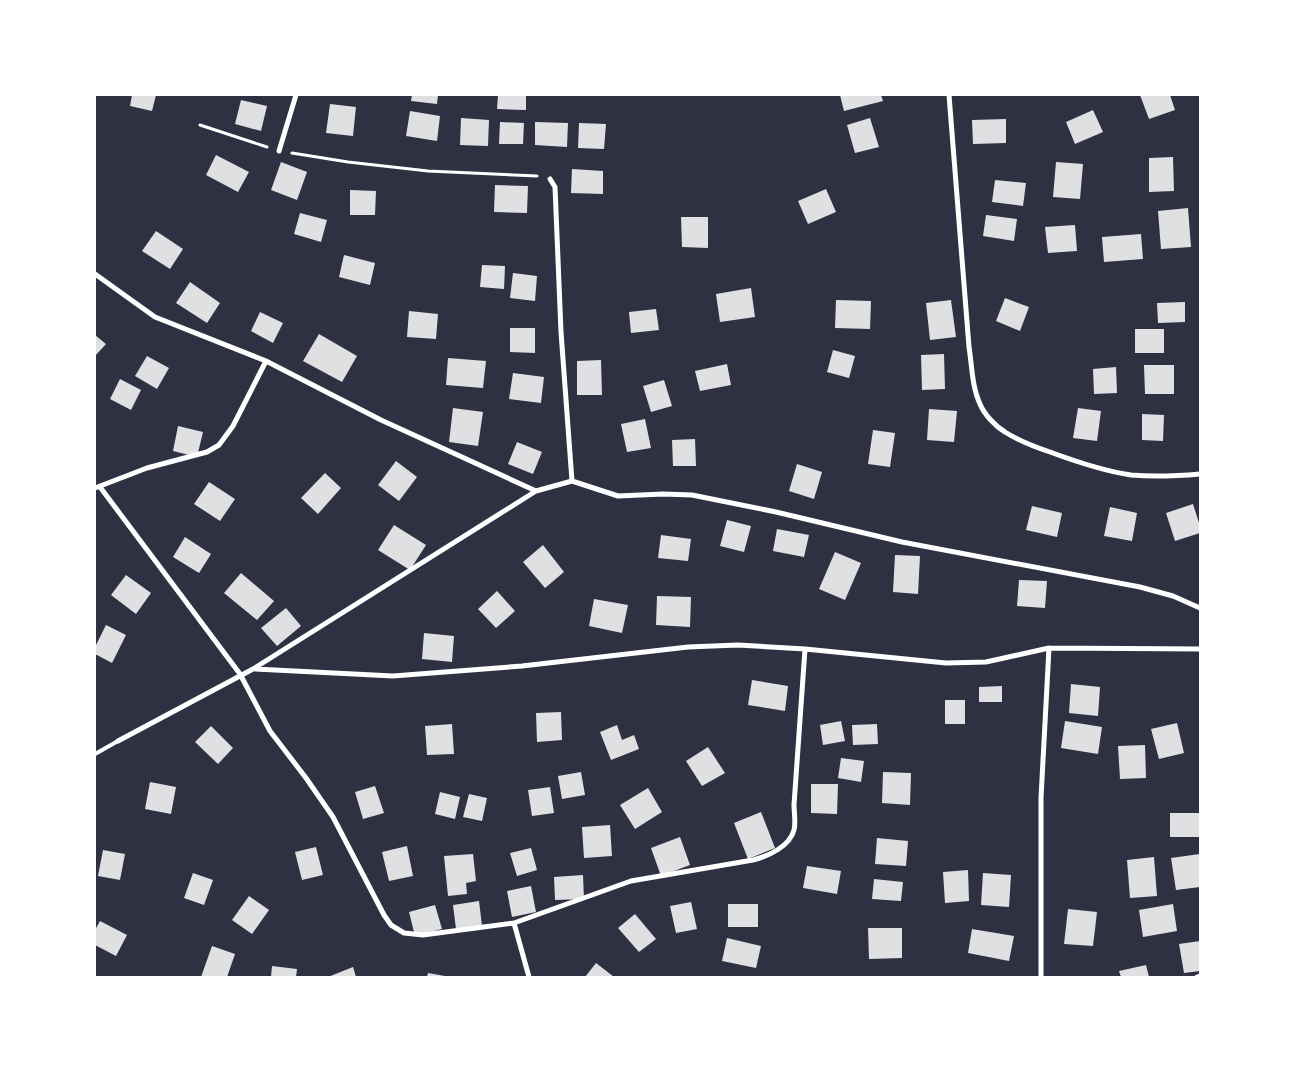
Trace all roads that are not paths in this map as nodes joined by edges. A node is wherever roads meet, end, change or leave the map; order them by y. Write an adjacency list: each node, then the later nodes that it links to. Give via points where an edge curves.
1 (296, 95): 3 (street)
2 (949, 95): 7 (street, via 969,348 975,388 989,418 1004,432 1025,443 1105,470 1152,477)
3 (279, 151)
4 (550, 179): 8 (street, via 555,187)
5 (95, 274): 6 (street, via 155,317)
6 (266, 361): 9 (street, via 233,426 219,445 207,452 147,468); 10 (street, via 381,420)
7 (1200, 474)
8 (572, 481): 10 (street); 11 (street, via 618,496 692,495 736,503 912,544 1140,587)
9 (98, 488): 16 (street)
10 (536, 491): 15 (street)
11 (1200, 608)
12 (1049, 648): 13 (street, via 986,662 946,664); 14 (street); 21 (street, via 1040,798)
13 (805, 649): 15 (street, via 738,645 688,647 522,666 393,676); 19 (street, via 794,830 785,844 754,860 631,881)
14 (1200, 649)
15 (253, 669): 16 (street)
16 (240, 674): 17 (street); 19 (street, via 270,731 332,817 391,925 404,933 424,935)
17 (118, 741): 18 (lane)
18 (95, 754)
19 (514, 923): 20 (street)
20 (529, 977)
21 (1040, 977)

